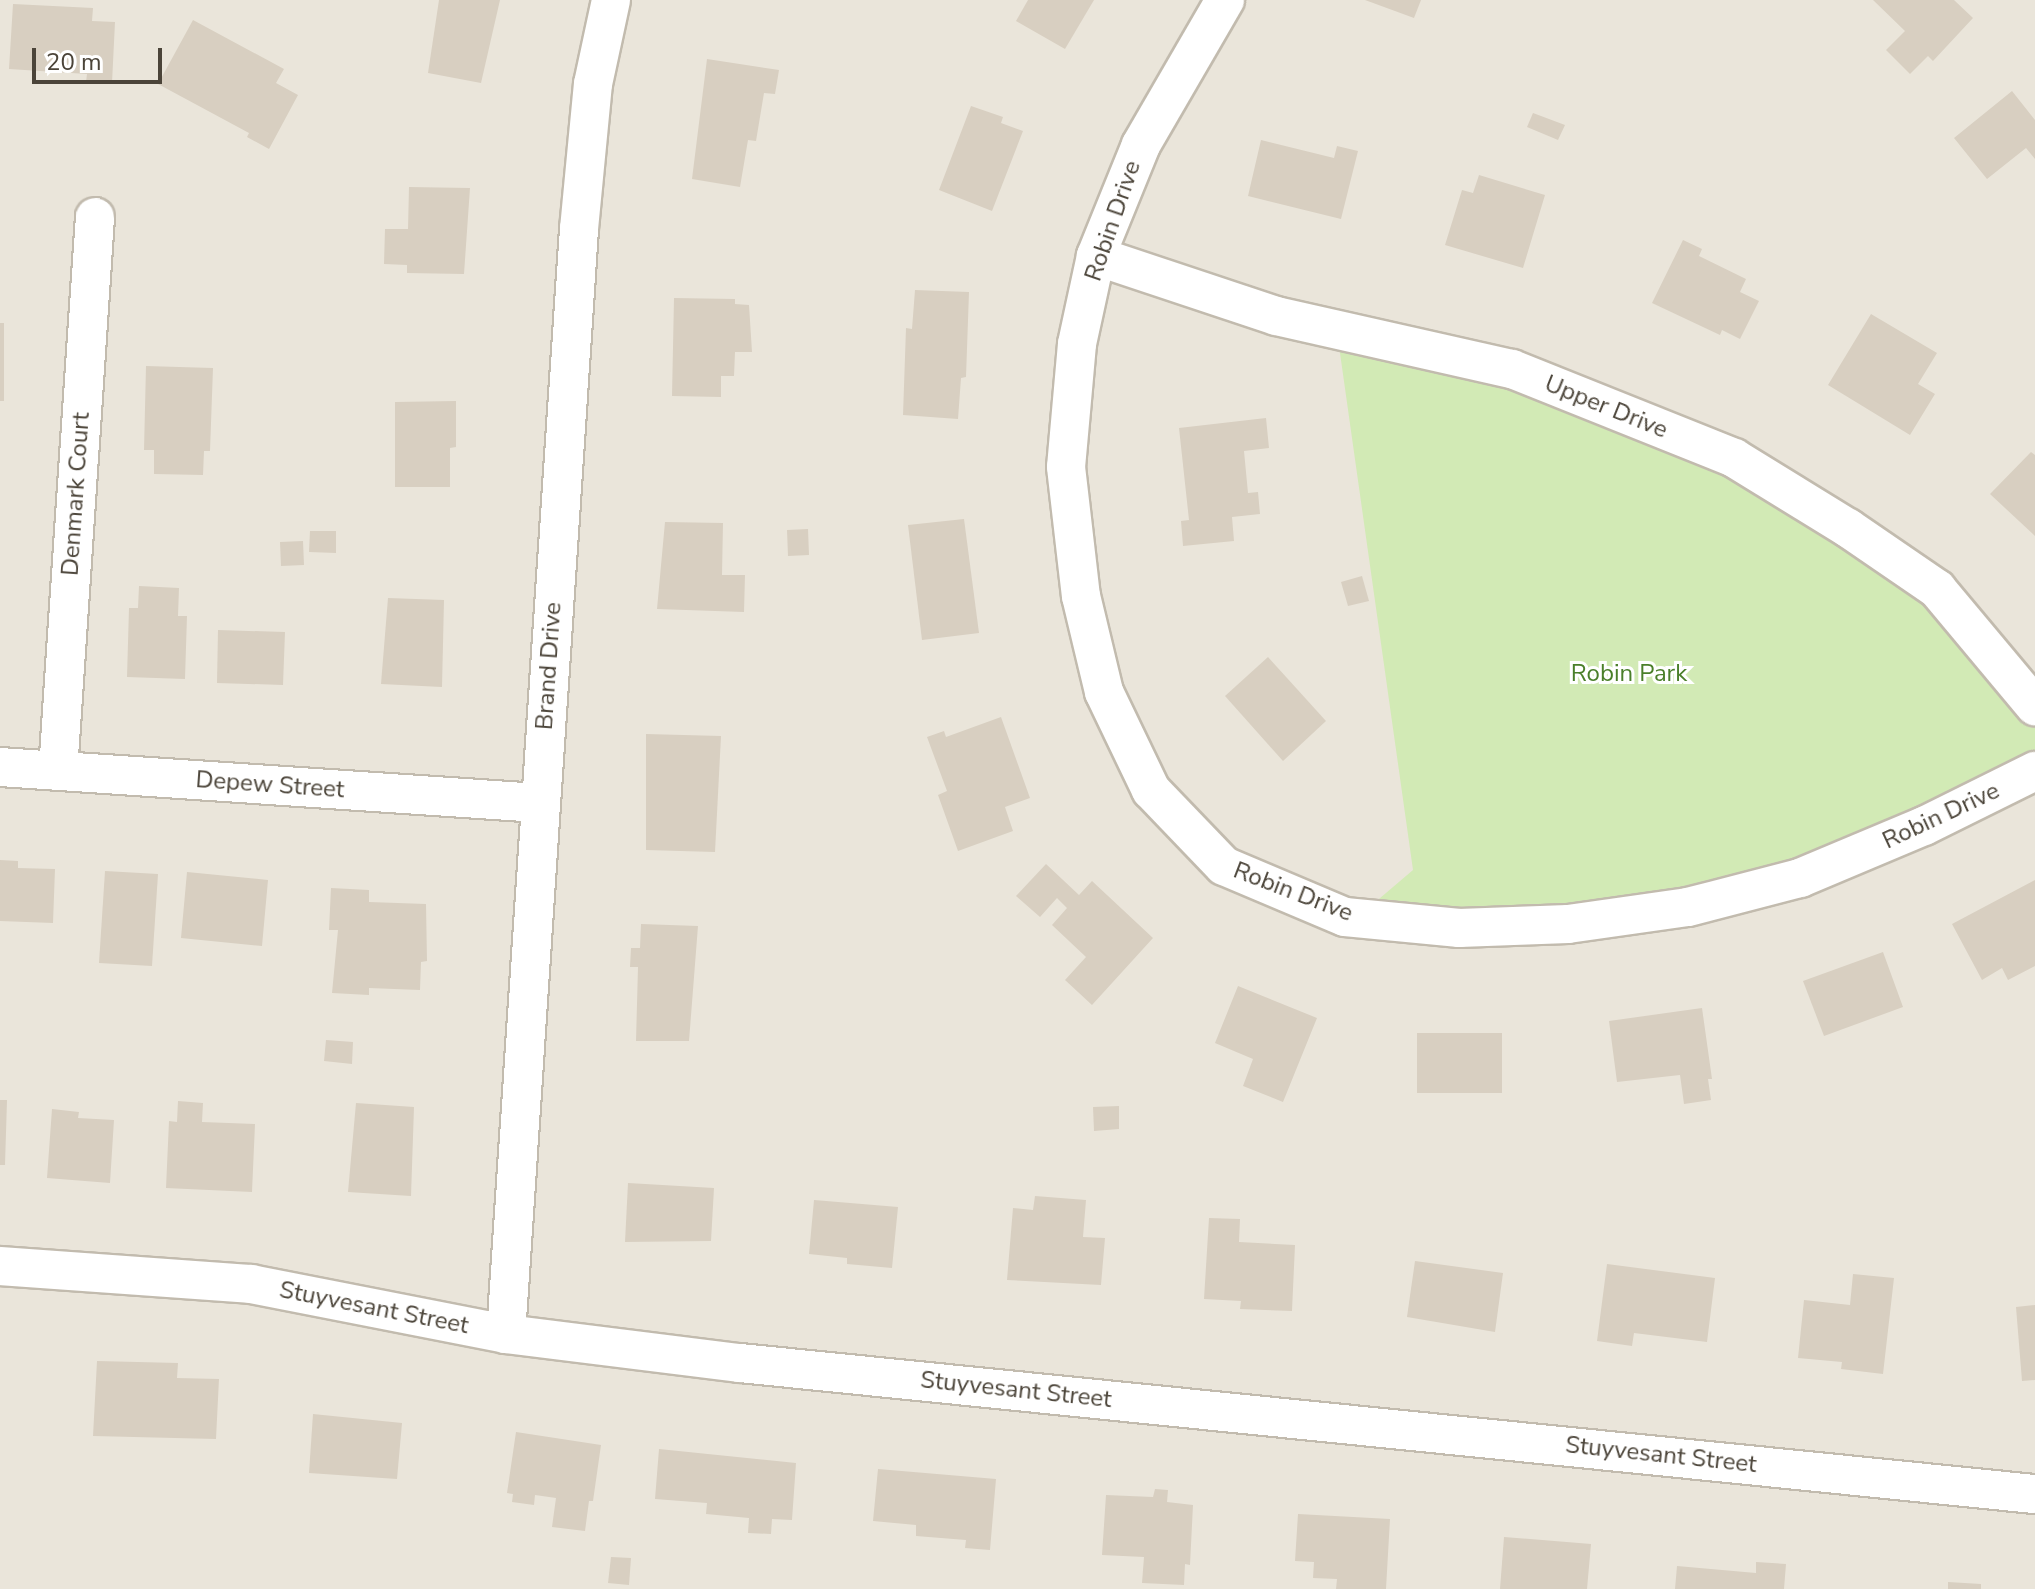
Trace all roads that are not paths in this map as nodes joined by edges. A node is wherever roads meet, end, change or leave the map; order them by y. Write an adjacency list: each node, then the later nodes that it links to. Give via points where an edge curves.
1 (611, 0): 9 (street, Brand Drive, via 593,84 579,229)
2 (1225, 0): 4 (street, Robin Drive, via 1141,145)
3 (95, 217): 7 (street, Denmark Court)
4 (1096, 256): 5 (street, Upper Drive, via 1276,316 1512,369 1734,458 1937,589); 8 (street, Robin Drive, via 1077,344 1066,467 1081,596 1104,692 1151,790 1224,866 1345,917 1459,928 1568,924 1688,907 1800,878 1924,826)
5 (2035, 706)
6 (0, 767): 7 (street, Depew Street)
7 (58, 771): 9 (street, Depew Street)
8 (2035, 771)
9 (539, 803): 11 (street, Brand Drive)
10 (0, 1266): 11 (street, Stuyvesant Street, via 251,1284)
11 (506, 1334): 12 (street, Stuyvesant Street, via 740,1363)
12 (2035, 1494)

